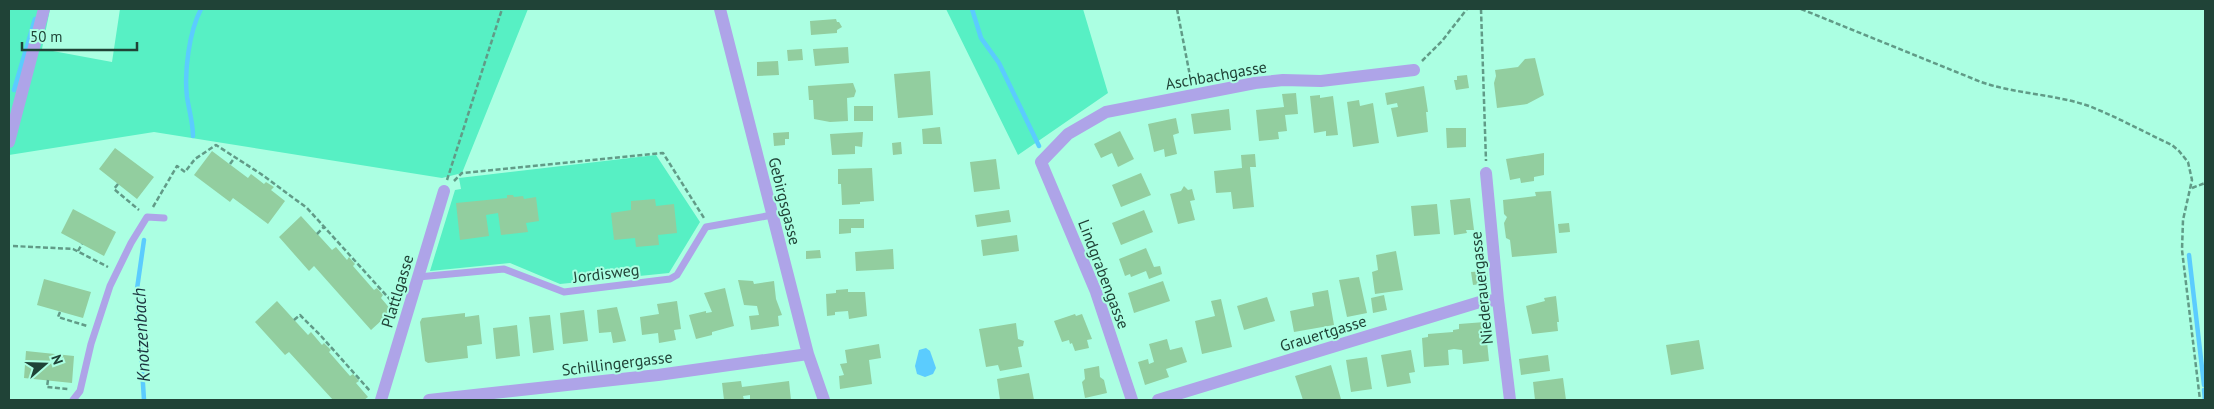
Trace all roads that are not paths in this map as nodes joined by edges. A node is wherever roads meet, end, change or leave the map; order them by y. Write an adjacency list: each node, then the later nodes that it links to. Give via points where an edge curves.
1 (44, 9): 4 (street)
2 (720, 9): 8 (street, Gebirgsgasse)
3 (1414, 70): 5 (street, Aschbachgasse, via 1321,81 1256,83 1106,112 1068,134)
4 (9, 142)
5 (1040, 162): 17 (street, Lindgrabengasse, via 1096,292)
6 (1486, 173): 11 (street, Niederauergasse)
7 (444, 191): 10 (street, Plattlgasse)
8 (772, 216): 10 (lane, Jordisweg, via 706,227 677,275 670,279 564,292 504,269); 12 (street, Gebirgsgasse)
9 (164, 218): 13 (lane, via 147,217 116,271 96,328 80,391)
10 (418, 277): 14 (street, Plattlgasse)
11 (1498, 300): 18 (street, Grauertgasse, via 1475,304); 19 (street, Niederauergasse)
12 (808, 354): 15 (street, Schillingergasse, via 658,375); 16 (street, Gebirgsgasse)
13 (73, 400)
14 (381, 400)
15 (429, 400)
16 (824, 400)
17 (1132, 400)
18 (1158, 400)
19 (1510, 400)

